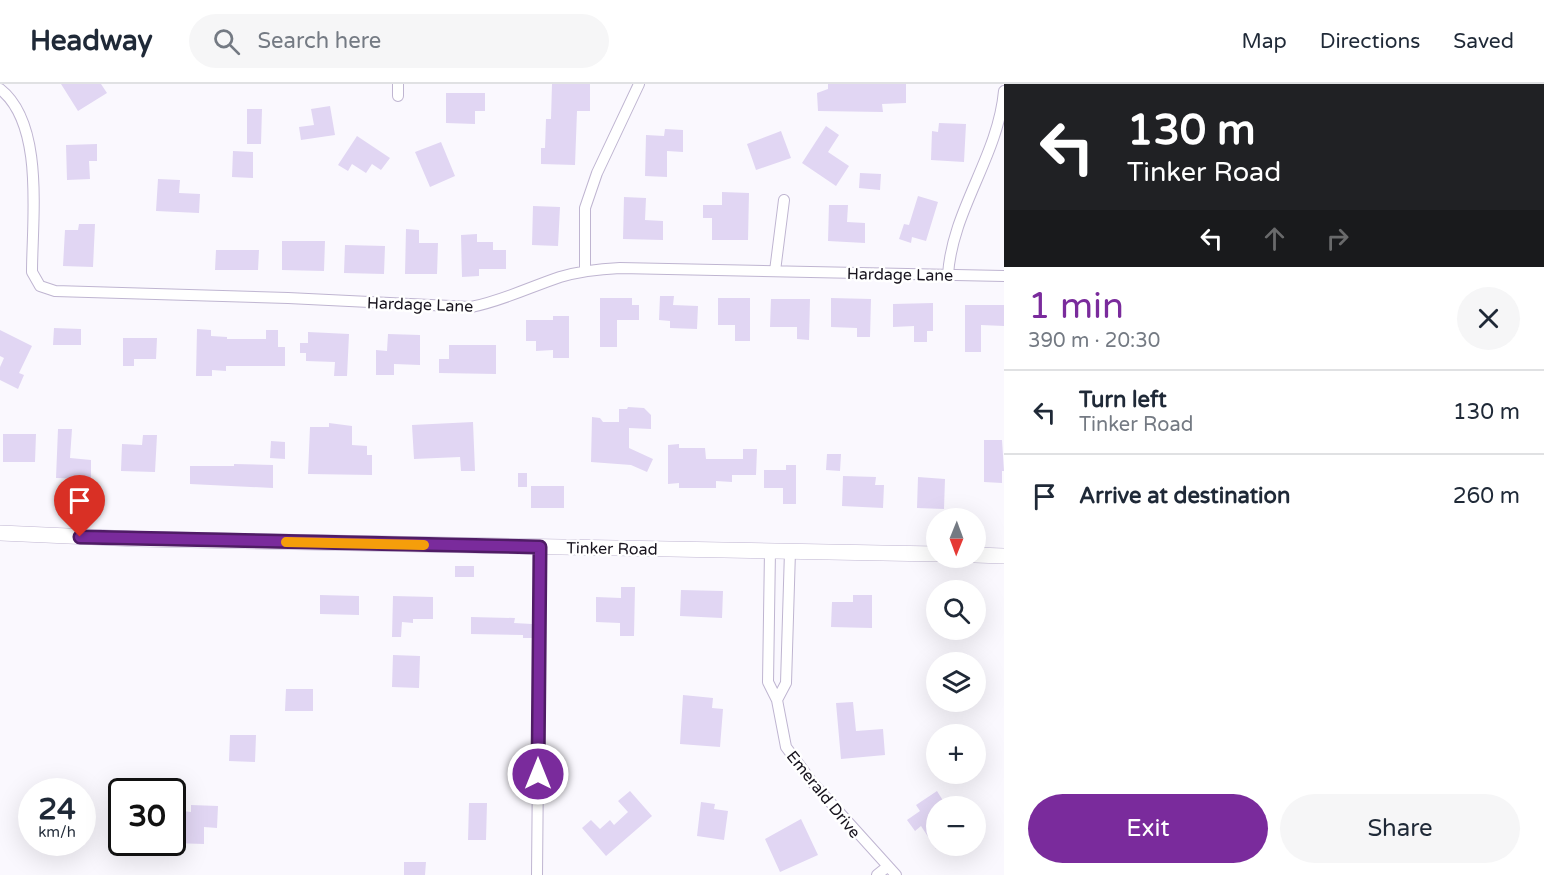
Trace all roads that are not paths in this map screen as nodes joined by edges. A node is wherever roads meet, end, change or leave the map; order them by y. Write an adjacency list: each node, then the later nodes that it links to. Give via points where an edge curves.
1 (398, 84): 5 (street)
2 (639, 84): 7 (street, via 585,208)
3 (0, 89): 7 (street, Hardage Lane, via 15,108 29,139 32,272 46,290 471,307)
4 (1004, 91): 9 (street, via 997,134 959,222 949,255)
5 (398, 96)
6 (784, 200): 8 (street)
7 (585, 270): 8 (street, Hardage Lane, via 620,267)
8 (775, 271): 9 (street, Hardage Lane)
9 (948, 275): 10 (street, Hardage Lane)
10 (1004, 276)
11 (0, 533): 12 (main road, Tinker Road)
12 (540, 547): 13 (main road, Tinker Road); 20 (street)
13 (770, 550): 14 (main road, Tinker Road); 18 (street, Emerald Drive, via 768,682)
14 (789, 550): 15 (main road, Tinker Road); 18 (street, Emerald Drive, via 786,683)
15 (926, 554)
16 (986, 555): 17 (main road)
17 (1004, 556)
18 (777, 700): 19 (street, Emerald Drive, via 786,747)
19 (892, 871): 21 (street)
20 (537, 875)
21 (877, 875)

